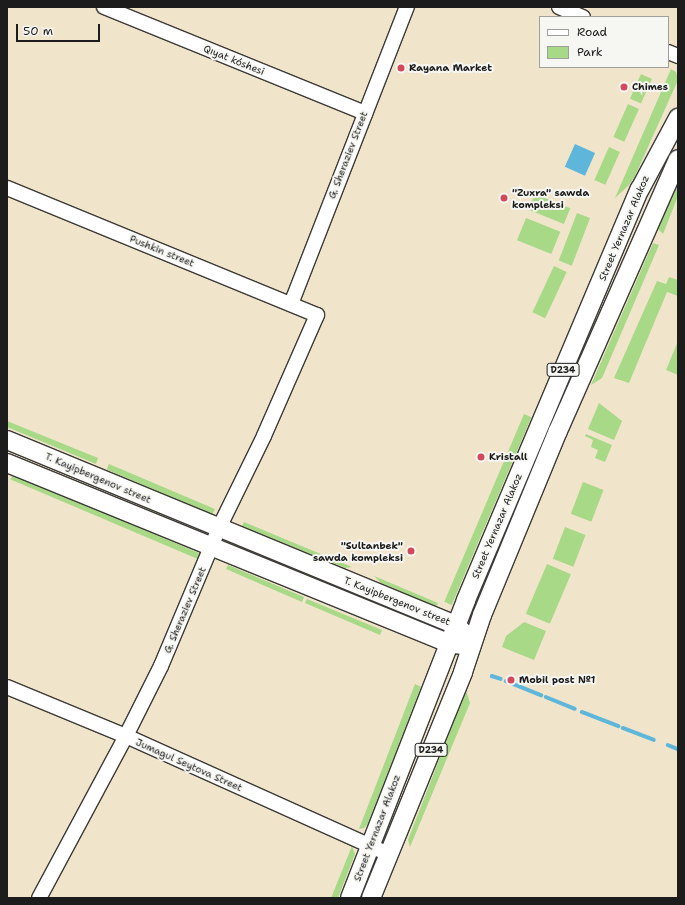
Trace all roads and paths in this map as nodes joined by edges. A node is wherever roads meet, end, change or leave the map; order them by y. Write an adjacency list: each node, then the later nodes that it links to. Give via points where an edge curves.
1 (104, 7): 6 (street, Qıyat kóshesi)
2 (407, 7): 6 (street, G. Sheraziev Street)
3 (559, 7): 4 (street)
4 (581, 16)
5 (678, 108): 8 (main road)
6 (365, 113): 11 (street, G. Sheraziev Street)
7 (678, 118): 8 (main road, Street Yernazar Alakoz / D234)
8 (666, 136): 13 (main road, Street Yernazar Alakoz / D234, via 640,189)
9 (678, 159): 14 (main road, Street Yernazar Alakoz / D234)
10 (7, 188): 11 (street, Pushkin street)
11 (291, 304): 12 (street, Pushkin street)
12 (317, 315): 17 (street, G. Sheraziev Street, via 264,436)
13 (585, 318): 14 (main road); 20 (main road, Street Yernazar Alakoz / D234)
14 (603, 326): 23 (main road, Street Yernazar Alakoz / D234, via 488,600)
15 (7, 440): 17 (main road, T. Kayipbergenov street)
16 (7, 463): 18 (main road, T. Kayipbergenov street)
17 (219, 528): 18 (street, G. Sheraziev Street); 19 (main road, T. Kayipbergenov street)
18 (211, 547): 21 (main road, T. Kayipbergenov street); 25 (street, G. Sheraziev Street, via 170,647)
19 (428, 614): 20 (main road, T. Kayipbergenov street); 21 (main road, via 432,626)
20 (456, 625): 22 (main road, Street Yernazar Alakoz / D234); 23 (main road, T. Kayipbergenov street)
21 (423, 633): 22 (main road, T. Kayipbergenov street)
22 (449, 643): 23 (main road, T. Kayipbergenov street); 26 (main road, Street Yernazar Alakoz / D234)
23 (473, 645): 27 (main road, Street Yernazar Alakoz / D234)
24 (7, 687): 25 (street, Jumagul Seytova Street)
25 (126, 736): 26 (street, Jumagul Seytova Street); 28 (street, G. Sheraziev Street)
26 (370, 846): 27 (street, Jumagul Seytova Street); 29 (main road, Street Yernazar Alakoz / D234)
27 (388, 854): 30 (main road, Street Yernazar Alakoz / D234)
28 (39, 898)
29 (350, 898)
30 (371, 898)

